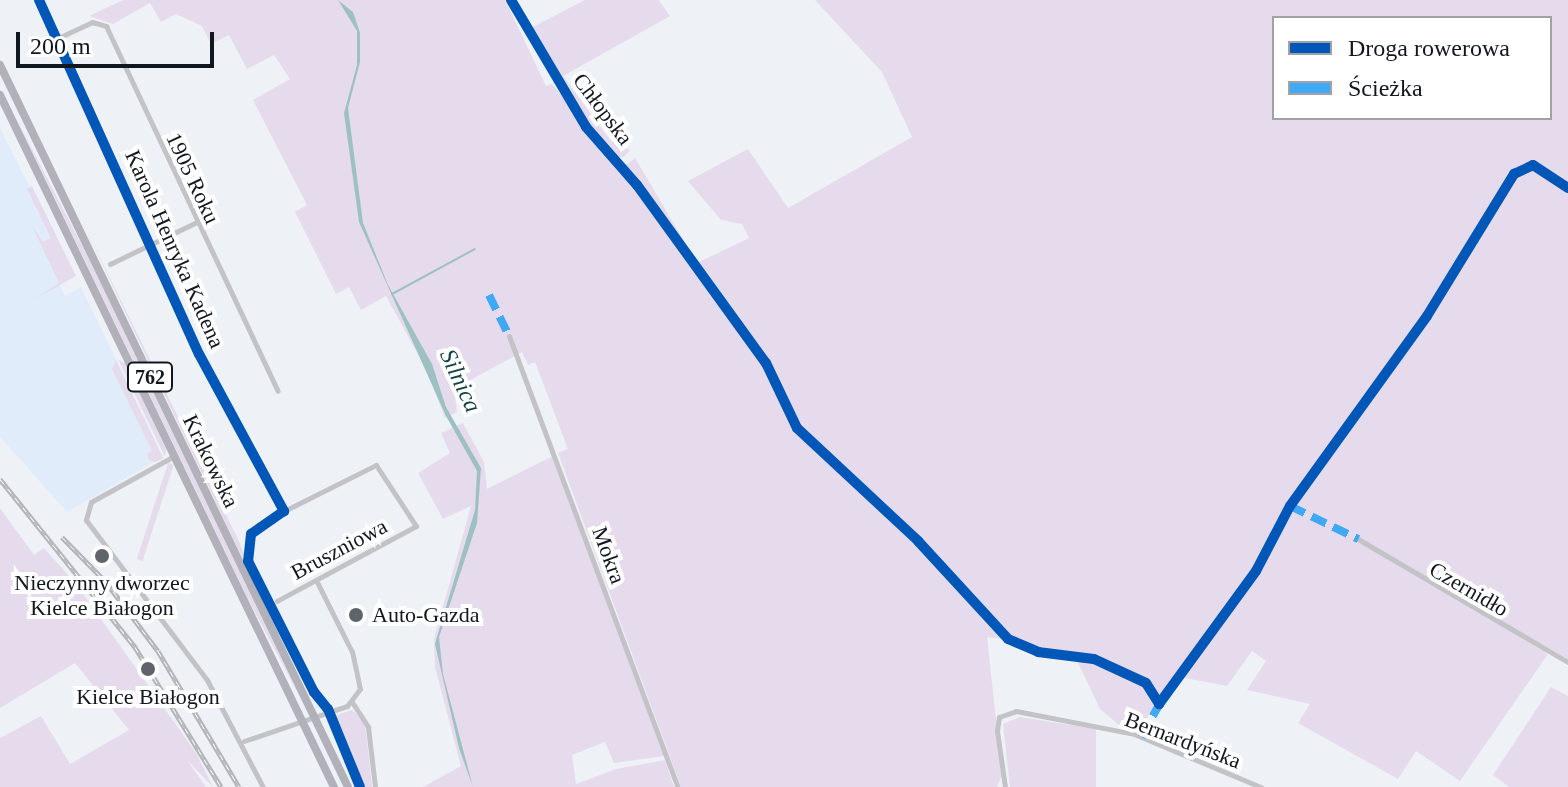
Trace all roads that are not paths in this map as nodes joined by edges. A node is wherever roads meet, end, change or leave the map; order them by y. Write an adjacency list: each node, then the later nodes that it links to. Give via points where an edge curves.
1 (39, 0): 3 (street, Karola Henryka Kadena)
2 (511, 0): 7 (street, Chłopska, via 586,127 637,185)
3 (56, 39): 6 (street, 1905 Roku, via 92,22 106,26); 8 (street, Karola Henryka Kadena)
4 (0, 65): 19 (main road, Krakowska / 762)
5 (0, 95): 12 (main road, Krakowska / 762)
6 (197, 222): 8 (street); 11 (street, 1905 Roku)
7 (672, 236)
8 (150, 245): 9 (street); 13 (street, Karola Henryka Kadena, via 199,354 284,511 376,465)
9 (110, 264)
10 (509, 336): 26 (street, Mokra)
11 (278, 391)
12 (174, 456): 20 (main road, Krakowska / 762); 21 (street, Krakowska, via 91,502 86,520 207,680)
13 (416, 526): 15 (street, Bruszniowa)
14 (1358, 539): 17 (street, Czernidło)
15 (316, 580): 16 (street, Bruszniowa); 18 (street, via 361,678)
16 (277, 601)
17 (1568, 662)
18 (352, 702): 19 (street); 25 (street, via 368,727)
19 (314, 718): 20 (street); 24 (main road, Krakowska / 762)
20 (302, 721): 21 (street); 23 (main road, Krakowska / 762)
21 (243, 741): 22 (street, Krakowska)
22 (263, 787)
23 (334, 787)
24 (348, 787)
25 (375, 787)
26 (678, 787)
27 (1005, 787): 28 (street, Bernardyńska, via 999,717 1016,711 1134,734)
28 (1261, 787)

